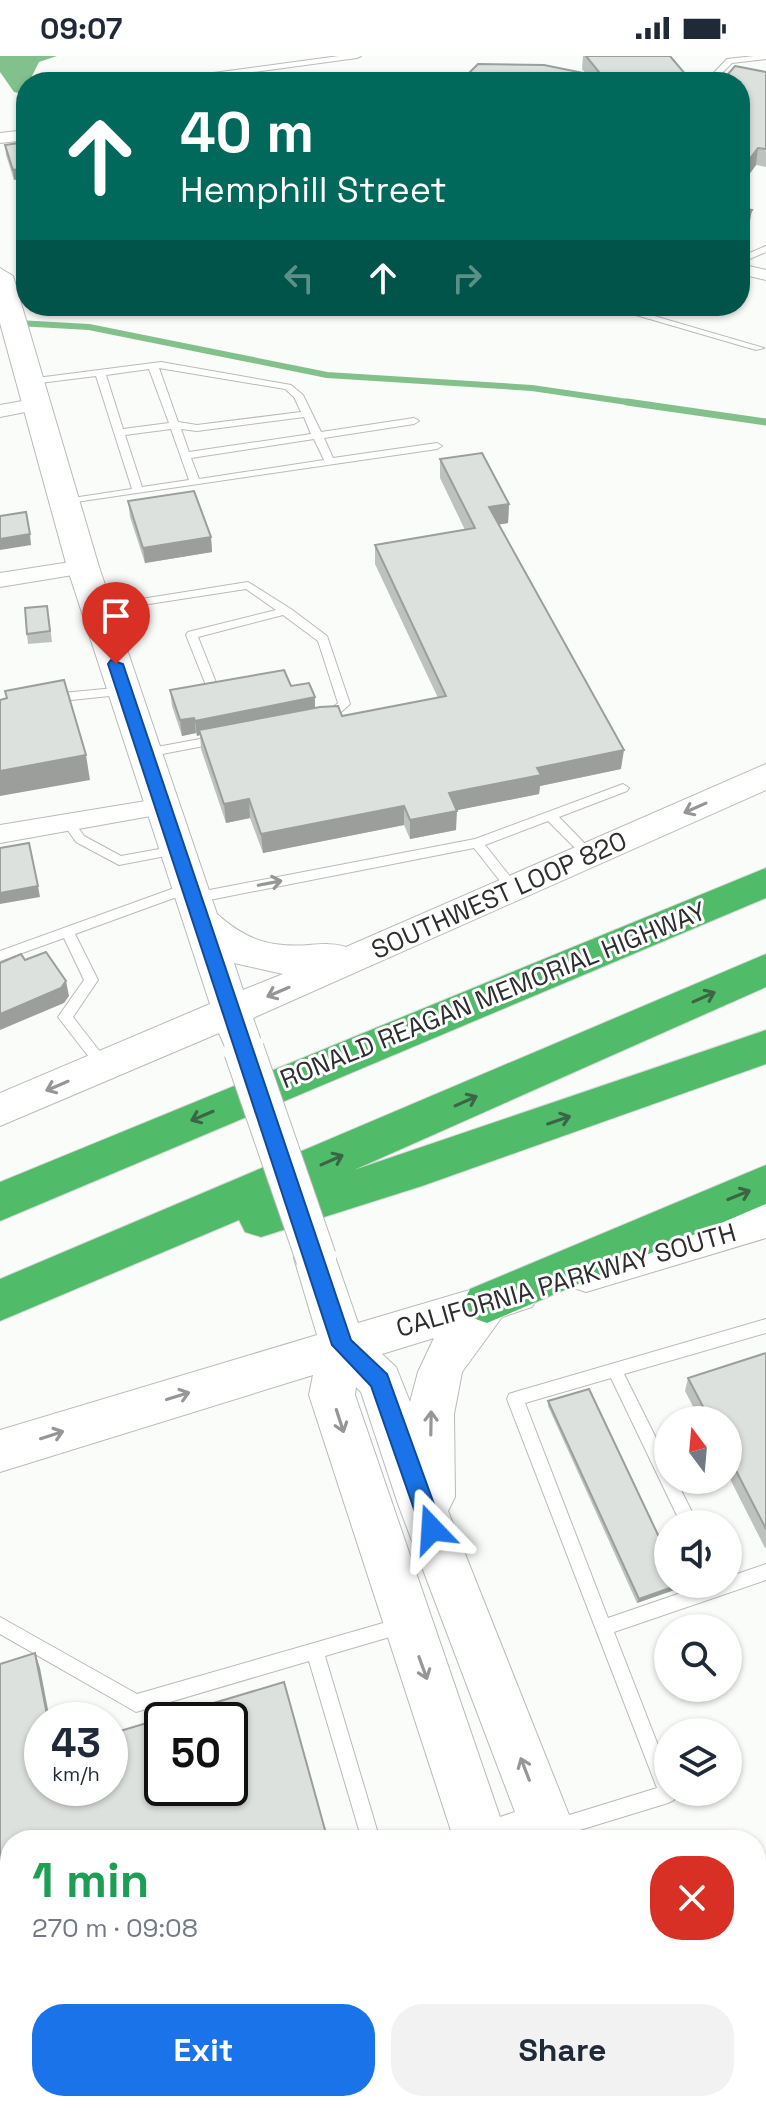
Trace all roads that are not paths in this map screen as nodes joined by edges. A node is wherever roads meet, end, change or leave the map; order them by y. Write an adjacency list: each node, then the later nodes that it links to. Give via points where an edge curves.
1 (357, 56): 3 (lane)
2 (766, 57): 4 (lane, via 730,61)
3 (236, 72)
4 (719, 72)
5 (0, 276): 10 (main road)
6 (645, 316): 7 (lane)
7 (759, 348)
8 (153, 366): 9 (lane); 12 (lane, via 288,387); 14 (lane)
9 (100, 372): 10 (lane); 15 (lane)
10 (35, 393): 11 (street); 22 (main road)
11 (0, 411)
12 (306, 414): 14 (lane, via 197,428); 16 (lane)
13 (414, 421): 16 (lane)
14 (175, 425): 15 (lane); 18 (lane)
15 (120, 433): 21 (lane)
16 (317, 435): 18 (lane); 19 (lane)
17 (437, 446): 19 (lane)
18 (186, 456): 20 (lane)
19 (330, 462): 20 (lane)
20 (195, 482): 21 (lane)
21 (138, 491): 22 (lane)
22 (66, 502): 23 (main road)
23 (83, 567): 24 (street); 25 (main road)
24 (0, 580)
25 (97, 609): 26 (lane, via 248,585); 28 (main road)
26 (287, 611): 27 (lane, via 192,635); 30 (lane, via 323,639 344,704)
27 (211, 685)
28 (125, 691): 29 (lane); 32 (main road)
29 (31, 700)
30 (314, 721)
31 (237, 737): 32 (lane)
32 (146, 753): 35 (main road)
33 (766, 776): 41 (main road, SOUTHWEST LOOP 820, one-way to 41)
34 (623, 788): 36 (lane)
35 (164, 806): 37 (street); 40 (main road)
36 (550, 815): 39 (lane); 41 (lane)
37 (68, 822): 38 (street); 40 (lane, via 80,839 119,861)
38 (0, 834)
39 (477, 843): 43 (lane); 44 (lane, one-way to 39)
40 (178, 850): 44 (main road)
41 (589, 855): 43 (main road, SOUTHWEST LOOP 820)
42 (766, 882): 54 (highway, RONALD REAGAN MEMORIAL HIGHWAY, one-way to 54)
43 (513, 888): 46 (main road, SOUTHWEST LOOP 820)
44 (195, 902): 45 (lane); 46 (main road, via 235,949 267,960); 49 (main road)
45 (68, 932): 47 (lane); 51 (lane, via 91,980 65,1017)
46 (366, 954): 49 (main road, SOUTHWEST LOOP 820, one-way to 49)
47 (0, 956)
48 (766, 969): 56 (highway, one-way to 48)
49 (238, 1031): 51 (main road, SOUTHWEST LOOP 820); 60 (main road, bridge)
50 (766, 1047): 56 (highway, one-way to 50, via 406,1173)
51 (104, 1066): 52 (main road, SOUTHWEST LOOP 820, one-way to 52)
52 (0, 1110)
53 (766, 1184): 58 (highway, one-way to 53)
54 (0, 1202)
55 (766, 1221): 58 (main road, CALIFORNIA PARKWAY SOUTH)
56 (79, 1267): 57 (highway)
57 (0, 1301)
58 (487, 1303): 60 (main road, CALIFORNIA PARKWAY SOUTH); 64 (main road, one-way to 58, via 433,1383 461,1331)
59 (766, 1326): 61 (lane)
60 (342, 1345): 62 (main road, CALIFORNIA PARKWAY SOUTH, one-way to 60); 64 (main road, via 380,1381); 68 (main road, one-way to 68, via 332,1395)
61 (614, 1369): 63 (lane); 70 (lane, via 515,1399)
62 (0, 1451)
63 (654, 1451)
64 (432, 1529): 74 (main road, one-way to 64)
65 (766, 1572): 66 (lane)
66 (742, 1579)
67 (686, 1598): 70 (lane)
68 (407, 1623): 71 (lane); 73 (main road, one-way to 73)
69 (0, 1625): 71 (lane, via 136,1703)
70 (602, 1628): 75 (lane, via 668,1794)
71 (315, 1651): 72 (lane)
72 (368, 1830)
73 (478, 1830)
74 (534, 1830)
75 (557, 1830)

